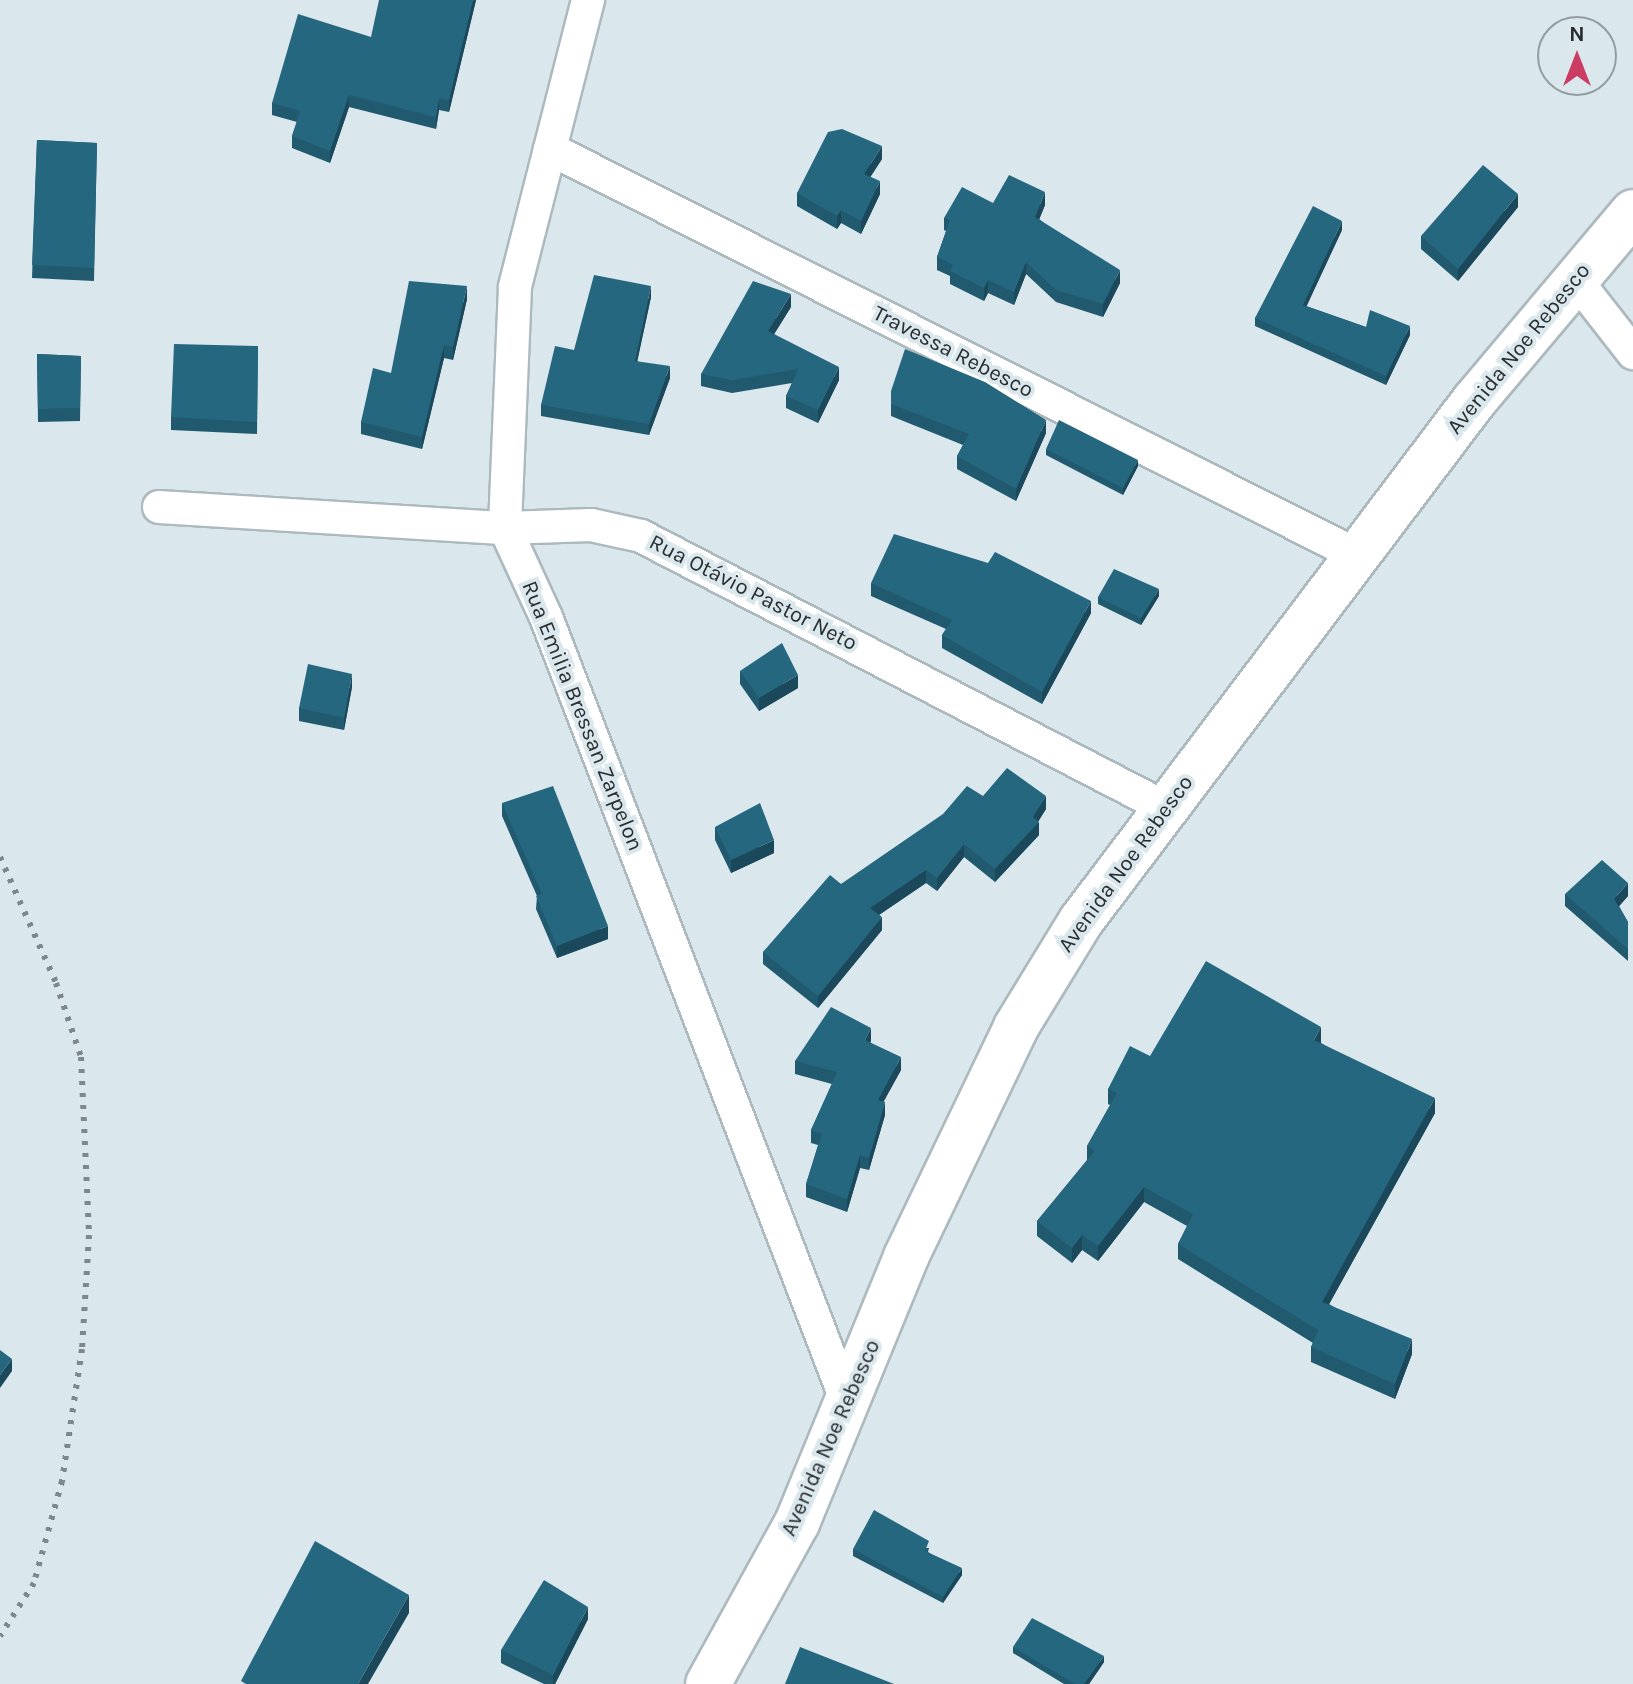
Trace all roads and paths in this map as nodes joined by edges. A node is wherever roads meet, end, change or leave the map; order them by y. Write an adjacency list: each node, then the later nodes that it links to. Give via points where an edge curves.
1 (588, 0): 2 (street, Rua Emilia Bressan Zarpelon)
2 (550, 149): 7 (street, Rua Emilia Bressan Zarpelon, via 515,287); 8 (street, Travessa Rebesco)
3 (1633, 212): 4 (main road, Avenida Noe Rebesco)
4 (1576, 280): 5 (street); 8 (main road, Avenida Noe Rebesco, via 1474,401)
5 (1633, 353)
6 (159, 507): 7 (street, Rua Otávio Pastor Neto)
7 (505, 528): 9 (street, Rua Otávio Pastor Neto, via 591,525 641,536); 10 (street, Rua Emilia Bressan Zarpelon, via 546,617)
8 (1357, 555): 9 (main road, Avenida Noe Rebesco)
9 (1166, 808): 10 (main road, Avenida Noe Rebesco, via 1081,921 1016,1027 906,1257)
10 (849, 1407): 11 (main road, Avenida Noe Rebesco, via 797,1523)
11 (708, 1684)

